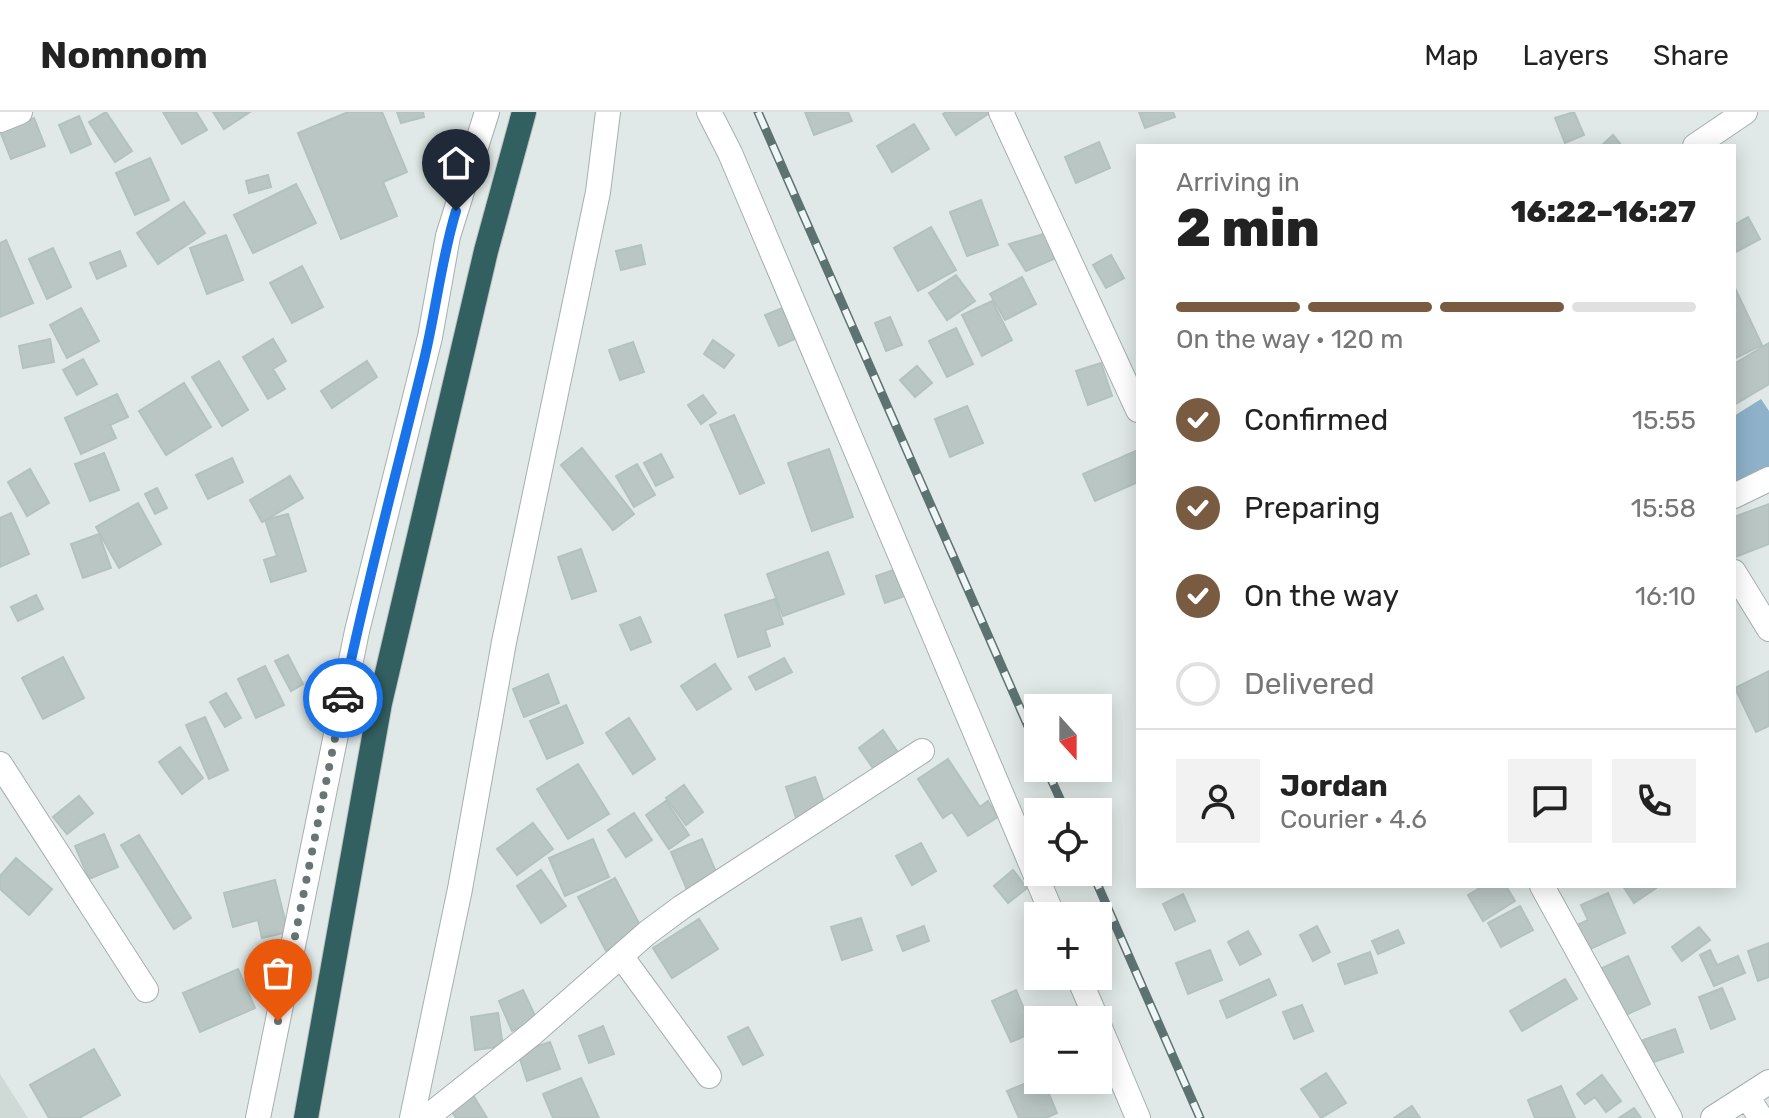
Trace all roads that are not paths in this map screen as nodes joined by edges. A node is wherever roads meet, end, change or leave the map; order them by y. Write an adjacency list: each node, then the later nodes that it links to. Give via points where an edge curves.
1 (20, 112): 8 (street)
2 (487, 112): 25 (street, via 448,236 430,337 357,631)
3 (524, 112): 26 (highway, via 486,251 380,703)
4 (608, 112): 27 (street, via 598,192)
5 (709, 112): 18 (street)
6 (1001, 112): 10 (street)
7 (1745, 112): 9 (street)
8 (0, 120)
9 (1698, 144)
10 (1136, 406)
11 (1769, 479): 12 (street)
12 (1736, 495)
13 (1736, 575): 14 (street)
14 (1769, 629)
15 (922, 751): 19 (street, via 682,907)
16 (0, 764): 20 (street)
17 (1543, 888): 30 (street)
18 (1047, 902)
19 (621, 956): 22 (street); 28 (street)
20 (146, 990)
21 (1112, 1056): 29 (street)
22 (709, 1076)
23 (1769, 1082): 24 (street)
24 (1747, 1097): 31 (street); 32 (street)
25 (258, 1118)
26 (306, 1118)
27 (412, 1118)
28 (426, 1118)
29 (1138, 1118)
30 (1670, 1118)
31 (1713, 1118)
32 (1761, 1118)

